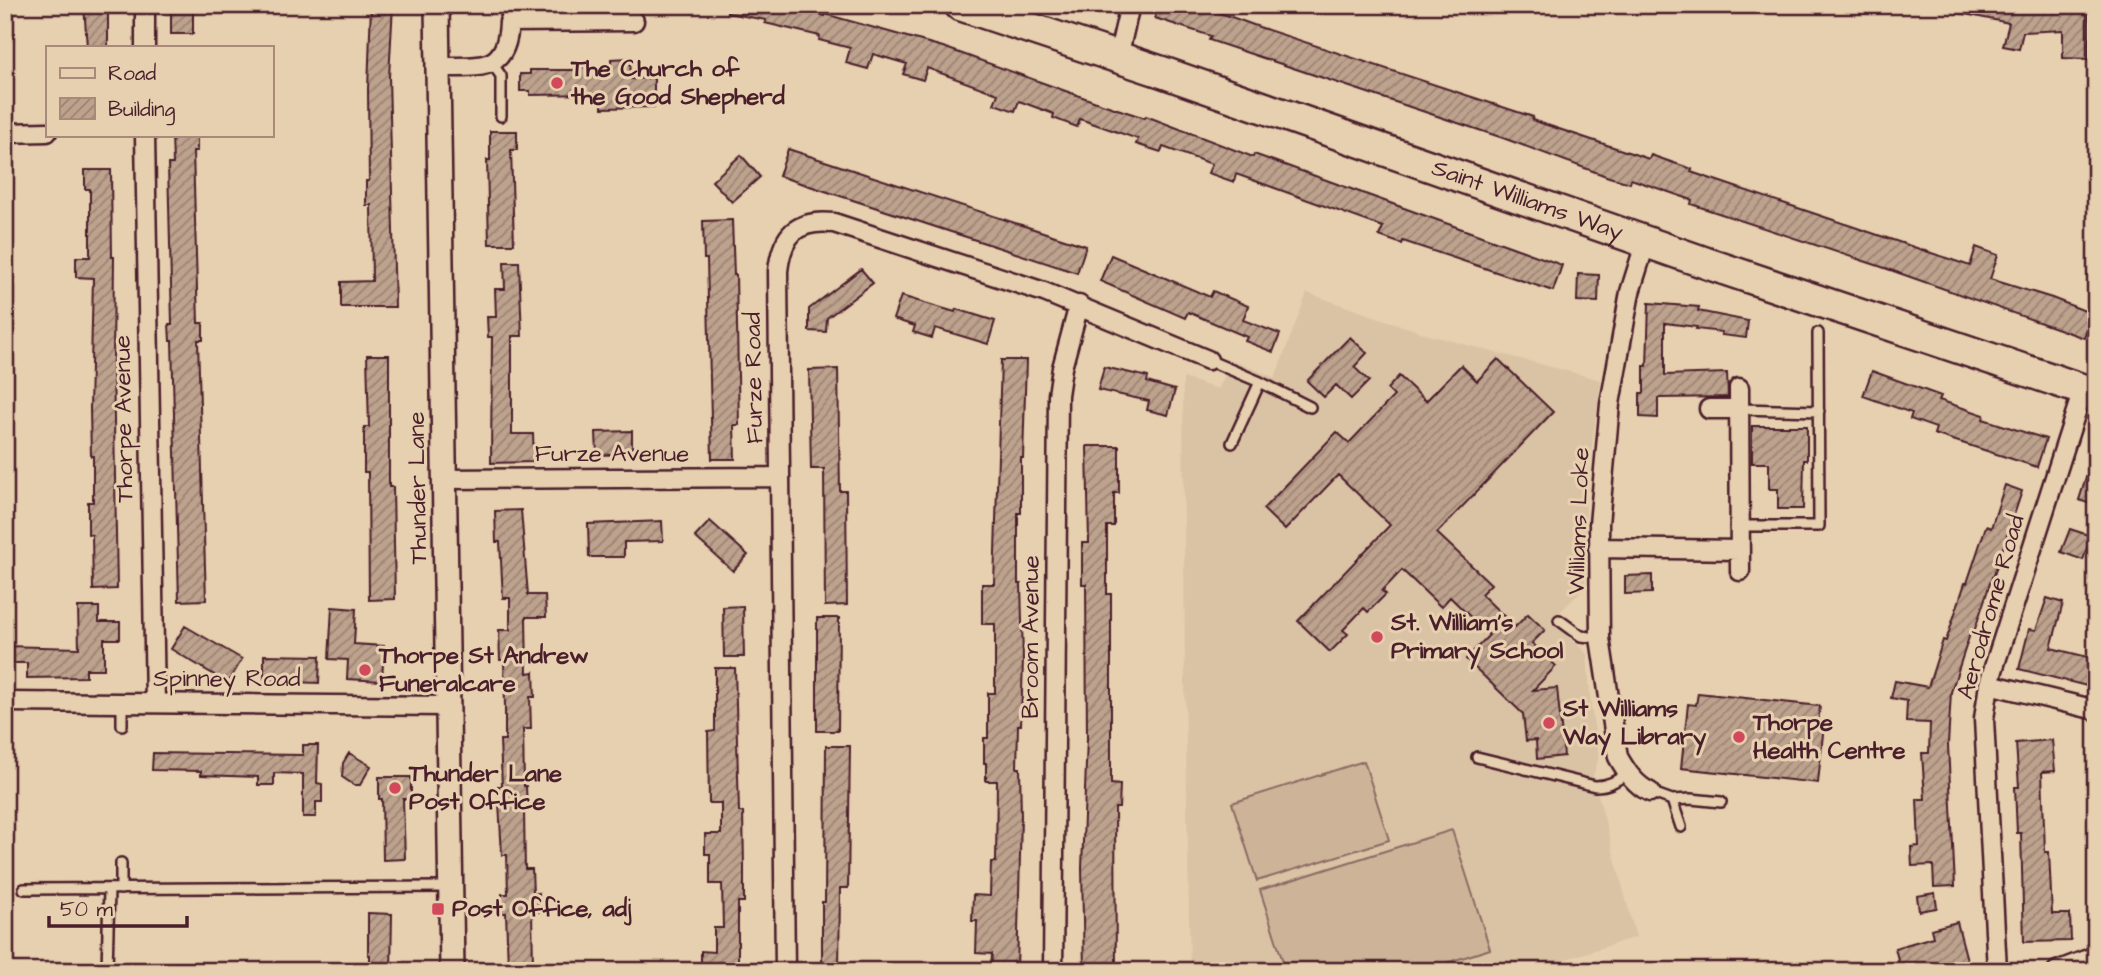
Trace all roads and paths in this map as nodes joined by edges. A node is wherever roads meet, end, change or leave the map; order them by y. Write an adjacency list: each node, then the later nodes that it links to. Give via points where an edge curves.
1 (145, 5): 6 (street)
2 (437, 5): 9 (street, Thunder Lane)
3 (960, 5): 7 (highway, Saint Williams Way)
4 (1130, 5): 7 (street)
5 (634, 21): 8 (street, via 509,22 508,42)
6 (145, 46)
7 (1118, 57): 14 (highway, Saint Williams Way)
8 (492, 63): 9 (street); 10 (lane, via 501,76)
9 (439, 67): 27 (street, Thunder Lane)
10 (501, 116)
11 (46, 132): 12 (street)
12 (5, 133)
13 (145, 136): 37 (street, Thorpe Avenue)
14 (1646, 241): 20 (highway, Saint Williams Way); 29 (street, Williams Loke, via 1630,292 1610,404)
15 (1079, 305): 17 (street, Furze Road); 26 (street, Furze Road, via 834,223 805,223 784,242 778,271); 57 (street, Broom Avenue, via 1058,395)
16 (1818, 333): 24 (lane)
17 (1208, 360): 18 (lane)
18 (1260, 382): 21 (lane); 25 (lane)
19 (1739, 388): 23 (street)
20 (2090, 392): 34 (street, Aerodrome Road)
21 (1310, 407)
22 (1709, 409): 23 (street)
23 (1739, 409): 24 (lane); 28 (street)
24 (1819, 411): 28 (lane, via 1819,526)
25 (1232, 443)
26 (780, 477): 27 (street, Furze Avenue); 56 (street, Furze Road)
27 (444, 479): 38 (street, Thunder Lane)
28 (1740, 526): 30 (street)
29 (1598, 548): 30 (street); 33 (street, Williams Loke)
30 (1740, 550): 31 (street)
31 (1740, 571)
32 (1559, 620): 33 (lane, via 1581,636)
33 (1600, 638): 42 (street, Williams Loke, via 1612,730 1618,757)
34 (1989, 684): 39 (street); 53 (street, Aerodrome Road, via 1984,719)
35 (5, 702): 36 (street, Spinney Road)
36 (122, 703): 37 (street, Spinney Road); 40 (lane)
37 (155, 703): 38 (street, Spinney Road)
38 (448, 706): 48 (street, Thunder Lane)
39 (2096, 710)
40 (122, 725)
41 (1477, 757): 42 (lane, via 1595,786 1615,783)
42 (1628, 772): 43 (street, Williams Loke)
43 (1650, 792): 44 (lane)
44 (1672, 800): 45 (lane); 46 (lane)
45 (1721, 802)
46 (1681, 827)
47 (121, 863): 51 (lane)
48 (451, 887): 51 (lane); 55 (street, Thunder Lane)
49 (24, 889): 50 (lane)
50 (109, 889): 51 (lane); 54 (lane)
51 (121, 889)
52 (2096, 956): 58 (street)
53 (1999, 970)
54 (107, 971)
55 (452, 971)
56 (785, 971)
57 (1053, 971)
58 (2057, 971)

